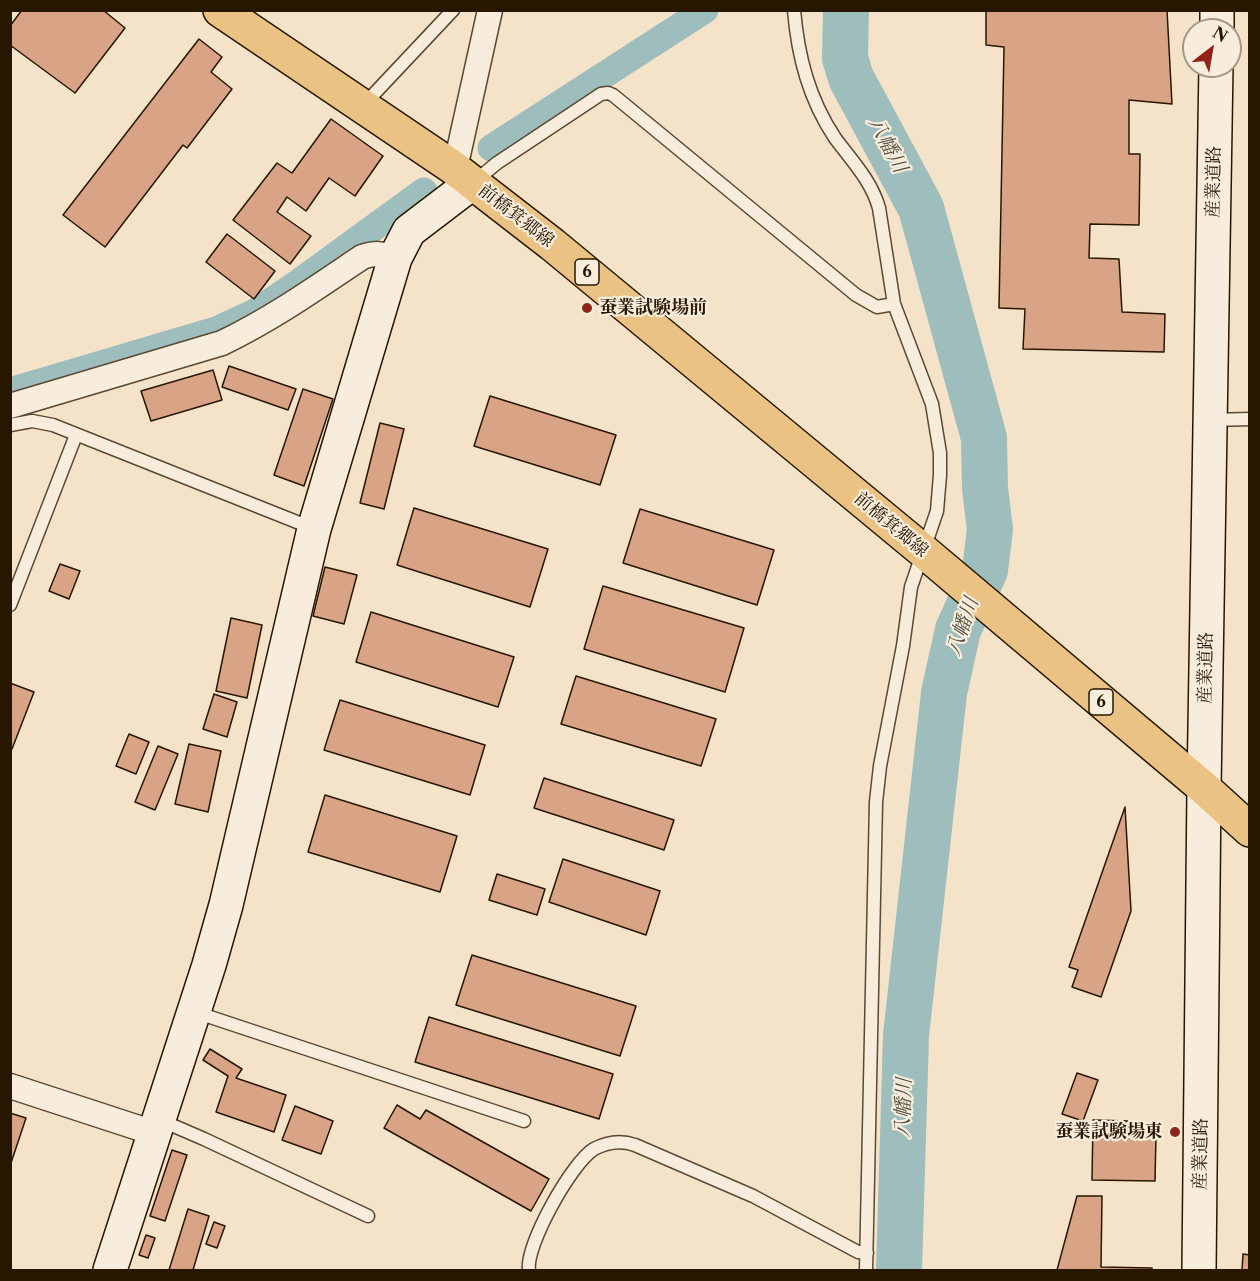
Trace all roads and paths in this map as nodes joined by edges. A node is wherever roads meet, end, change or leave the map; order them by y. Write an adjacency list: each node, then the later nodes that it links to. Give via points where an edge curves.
1 (220, 10): 6 (main road, 前橋箕郷線 / 6)
2 (453, 10): 6 (lane)
3 (490, 10): 7 (street, via 458,155)
4 (794, 10): 9 (lane, via 801,63 809,88 835,137 876,195)
5 (1216, 78): 11 (street, 産業道路)
6 (365, 107): 7 (main road, 前橋箕郷線 / 6)
7 (462, 175): 8 (street, via 409,231); 9 (lane, via 497,163 608,93 856,295 877,307); 16 (main road, 前橋箕郷線 / 6, via 636,312)
8 (395, 258): 10 (street, via 374,253 362,257 280,313 222,343); 15 (street)
9 (894, 304): 16 (lane, via 929,394 940,453 937,511)
10 (21, 410): 13 (lane); 14 (lane)
11 (1210, 420): 12 (lane); 18 (street, 産業道路)
12 (1250, 420)
13 (10, 425)
14 (76, 435): 15 (lane); 17 (lane)
15 (314, 529): 20 (street, via 226,905)
16 (927, 555): 18 (main road, 6); 25 (lane, via 911,587 876,802)
17 (10, 605)
18 (1204, 788): 19 (main road, 6); 29 (street, 産業道路)
19 (1250, 830)
20 (193, 1012): 22 (lane); 23 (street)
21 (10, 1086): 23 (street)
22 (524, 1121)
23 (156, 1126): 24 (lane, via 204,1138); 26 (street)
24 (368, 1216)
25 (867, 1253): 27 (lane, via 858,1252 753,1196 635,1145 619,1142 595,1149 579,1162 540,1226); 28 (lane)
26 (110, 1270)
27 (529, 1270)
28 (866, 1270)
29 (1199, 1270)

